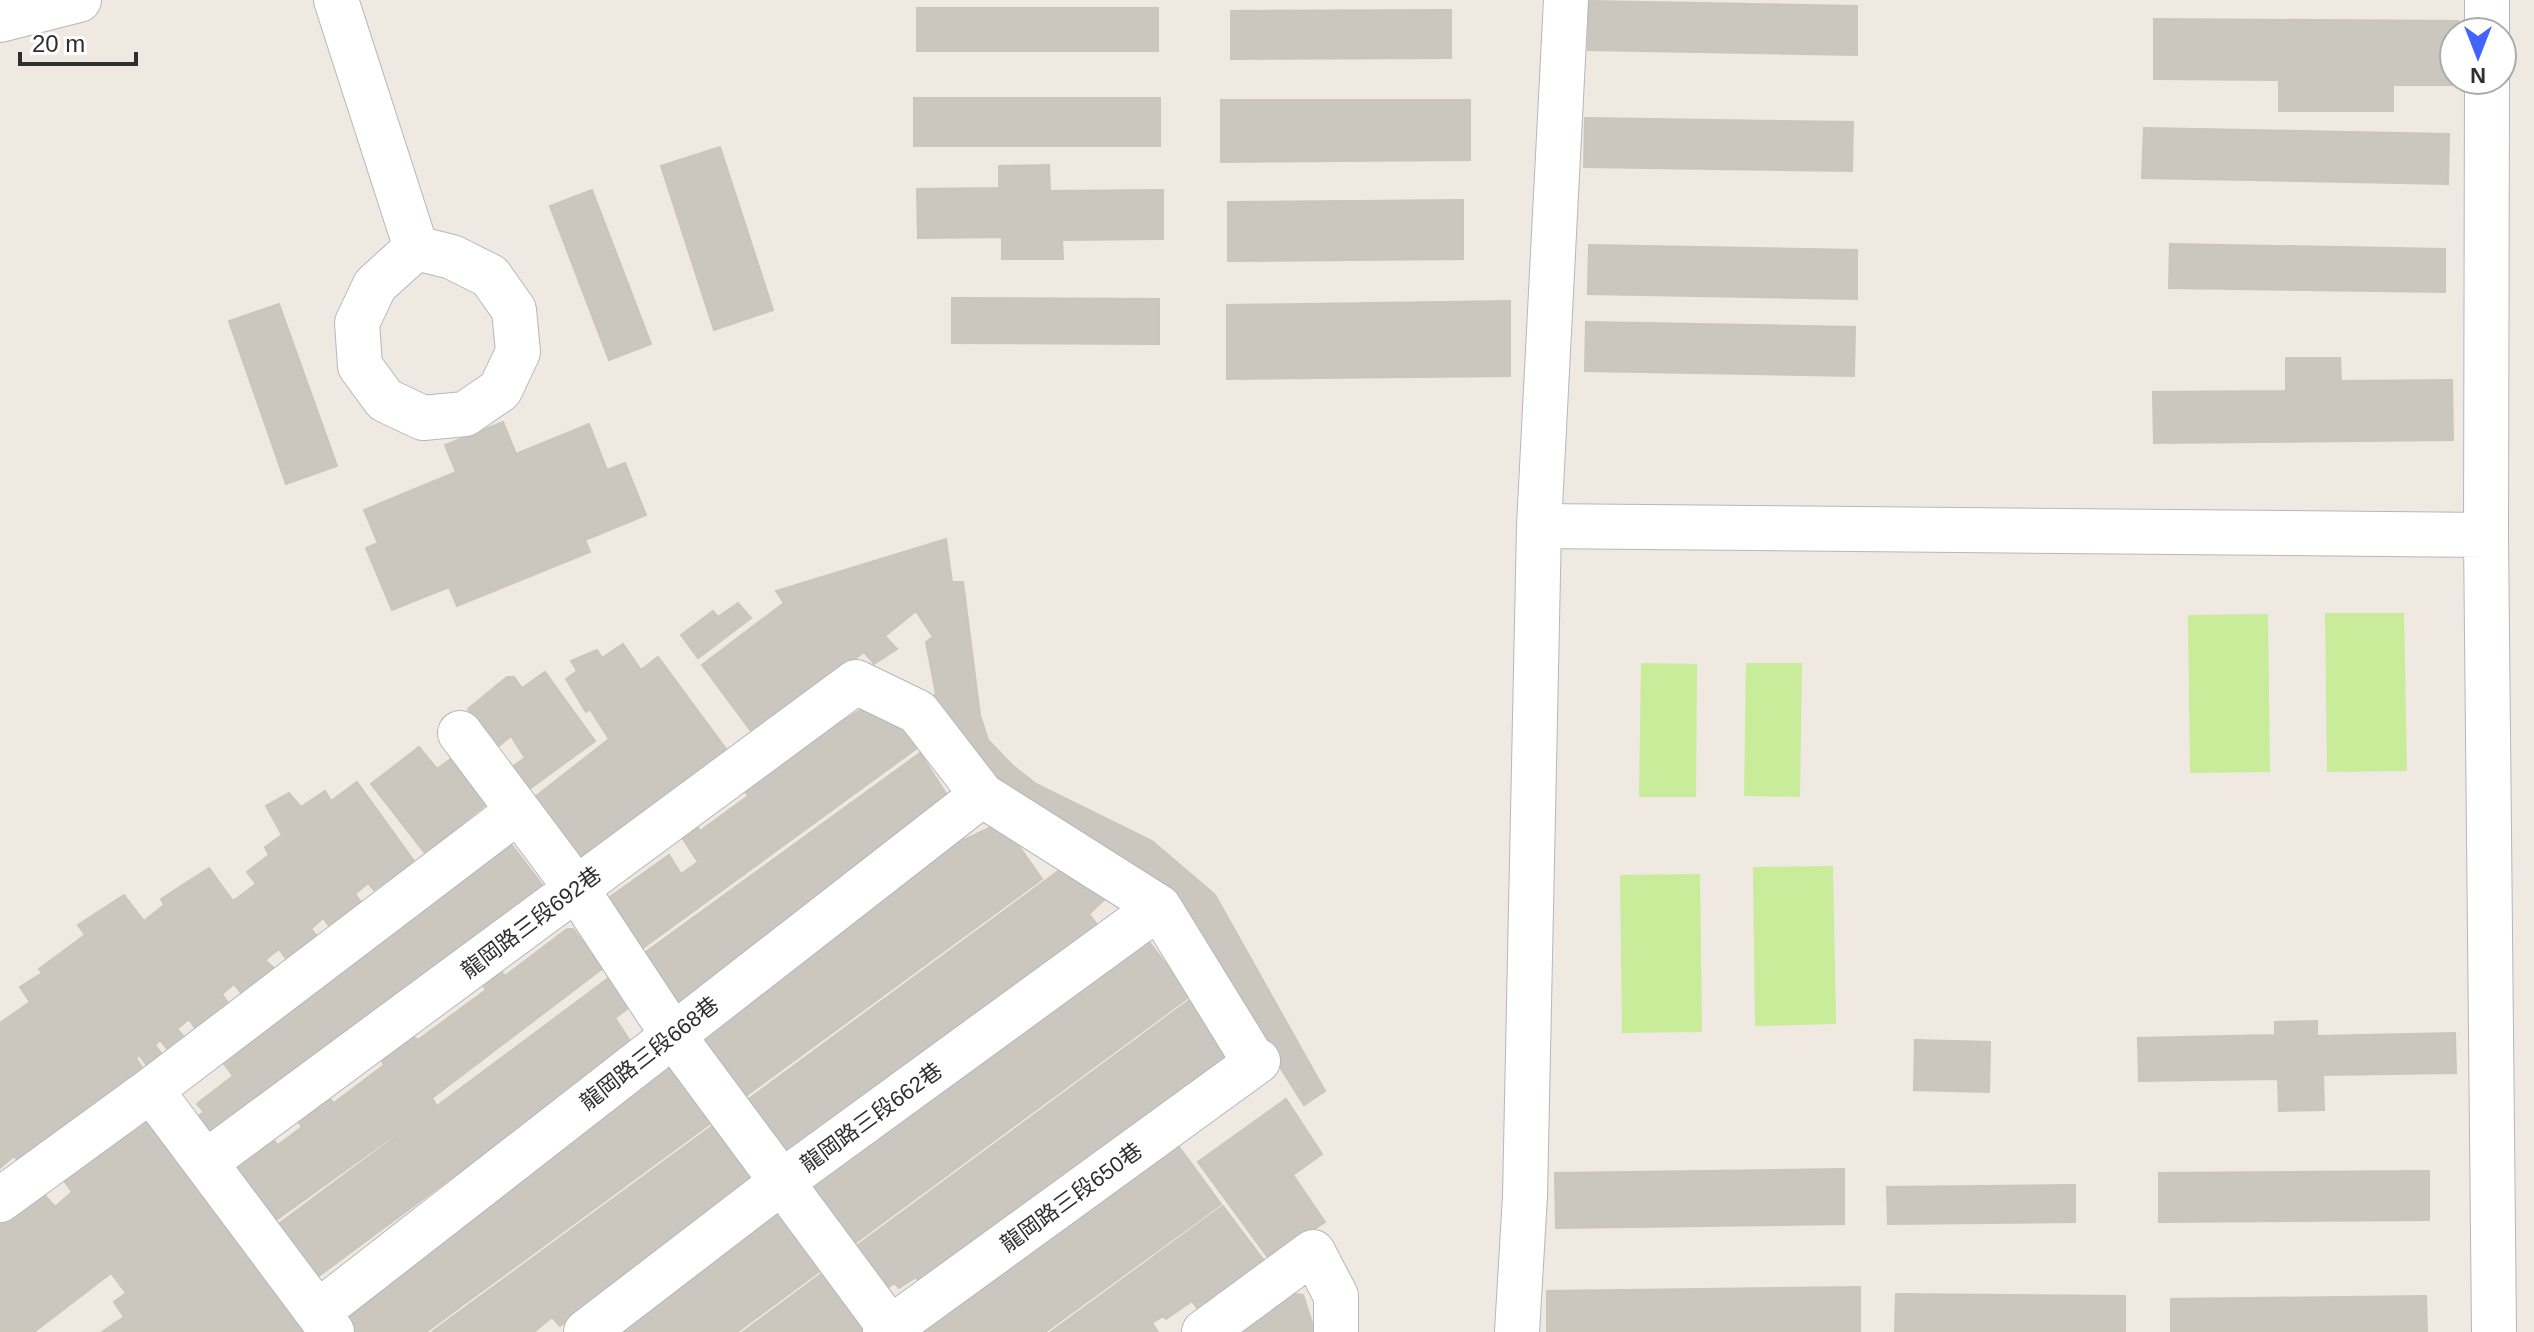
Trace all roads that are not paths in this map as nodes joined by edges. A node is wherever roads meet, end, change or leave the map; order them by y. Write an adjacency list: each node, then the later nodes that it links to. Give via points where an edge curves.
1 (79, 0): 4 (lane)
2 (336, 0): 6 (lane)
3 (1566, 0): 7 (lane)
4 (0, 20)
5 (2487, 96): 8 (lane)
6 (416, 248)
7 (1539, 526): 8 (lane); 24 (lane, via 1525,1196)
8 (2486, 535): 25 (lane)
9 (460, 733): 11 (lane)
10 (982, 795): 12 (lane, 龍岡路三段692巷, via 918,712 856,682); 13 (lane); 14 (lane, 龍岡路三段668巷)
11 (518, 811): 12 (lane); 15 (lane)
12 (576, 888): 14 (lane); 16 (lane, 龍岡路三段692巷)
13 (1159, 907): 17 (lane, 龍岡路三段662巷); 20 (lane, 龍岡路三段650巷, via 1256,1062)
14 (673, 1035): 17 (lane); 19 (lane, 龍岡路三段668巷)
15 (151, 1090): 16 (lane); 18 (lane)
16 (206, 1162): 19 (lane)
17 (783, 1181): 20 (lane); 21 (lane, 龍岡路三段662巷)
18 (0, 1200)
19 (325, 1322)
20 (889, 1331)
21 (586, 1332)
22 (1204, 1332): 23 (lane, via 1313,1252 1336,1296)
23 (1336, 1332)
24 (1517, 1332)
25 (2494, 1332)

